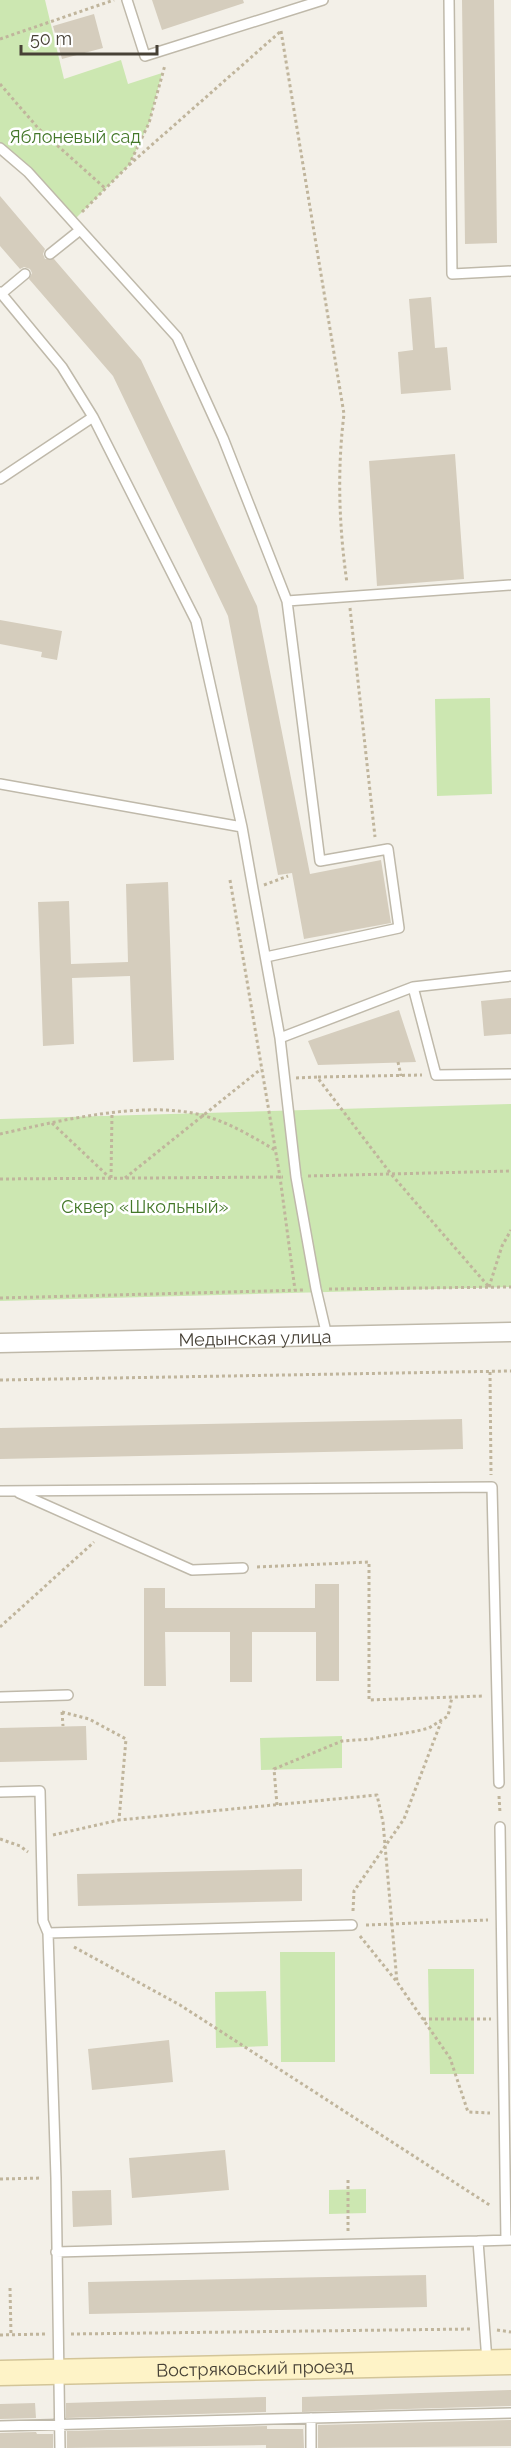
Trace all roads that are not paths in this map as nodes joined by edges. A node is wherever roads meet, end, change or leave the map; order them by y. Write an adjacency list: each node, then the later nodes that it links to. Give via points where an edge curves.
1 (127, 0): 2 (lane, via 145,56)
2 (323, 0)
3 (449, 0): 7 (lane, via 452,274)
4 (0, 148): 5 (lane, via 28,172)
5 (80, 230): 6 (lane); 13 (lane, via 177,337 223,438)
6 (50, 254)
7 (511, 271)
8 (25, 274): 9 (lane)
9 (1, 293): 10 (lane, via 63,367)
10 (93, 417): 11 (lane); 15 (lane, via 196,621)
11 (0, 479)
12 (511, 585): 13 (lane)
13 (287, 601): 16 (lane, via 320,861 388,849 399,927)
14 (0, 784): 15 (lane)
15 (242, 827): 16 (lane)
16 (266, 957): 19 (lane)
17 (511, 976): 18 (lane)
18 (413, 987): 19 (lane); 20 (lane, via 436,1075)
19 (280, 1038): 22 (lane, via 296,1176)
20 (511, 1074)
21 (511, 1332): 22 (street, Медынская улица)
22 (327, 1336): 23 (street, Медынская улица)
23 (0, 1344)
24 (0, 1491): 25 (lane)
25 (14, 1491): 26 (lane, via 192,1570); 29 (lane, via 492,1487)
26 (243, 1568)
27 (68, 1695): 28 (lane)
28 (0, 1697)
29 (499, 1784)
30 (0, 1792): 33 (lane, via 40,1791 43,1921)
31 (500, 1827): 34 (lane)
32 (352, 1925): 33 (lane)
33 (48, 1933): 36 (lane)
34 (508, 2240): 35 (lane)
35 (478, 2241): 36 (lane); 37 (lane)
36 (56, 2252): 39 (lane)
37 (487, 2361): 38 (street, Востряковский проезд); 39 (street, Востряковский проезд)
38 (511, 2362)
39 (58, 2371): 40 (street, Востряковский проезд); 43 (lane)
40 (0, 2373)
41 (511, 2413): 42 (lane)
42 (311, 2418): 43 (lane); 46 (lane)
43 (59, 2425): 44 (lane); 45 (lane)
44 (0, 2426)
45 (60, 2448)
46 (311, 2448)

